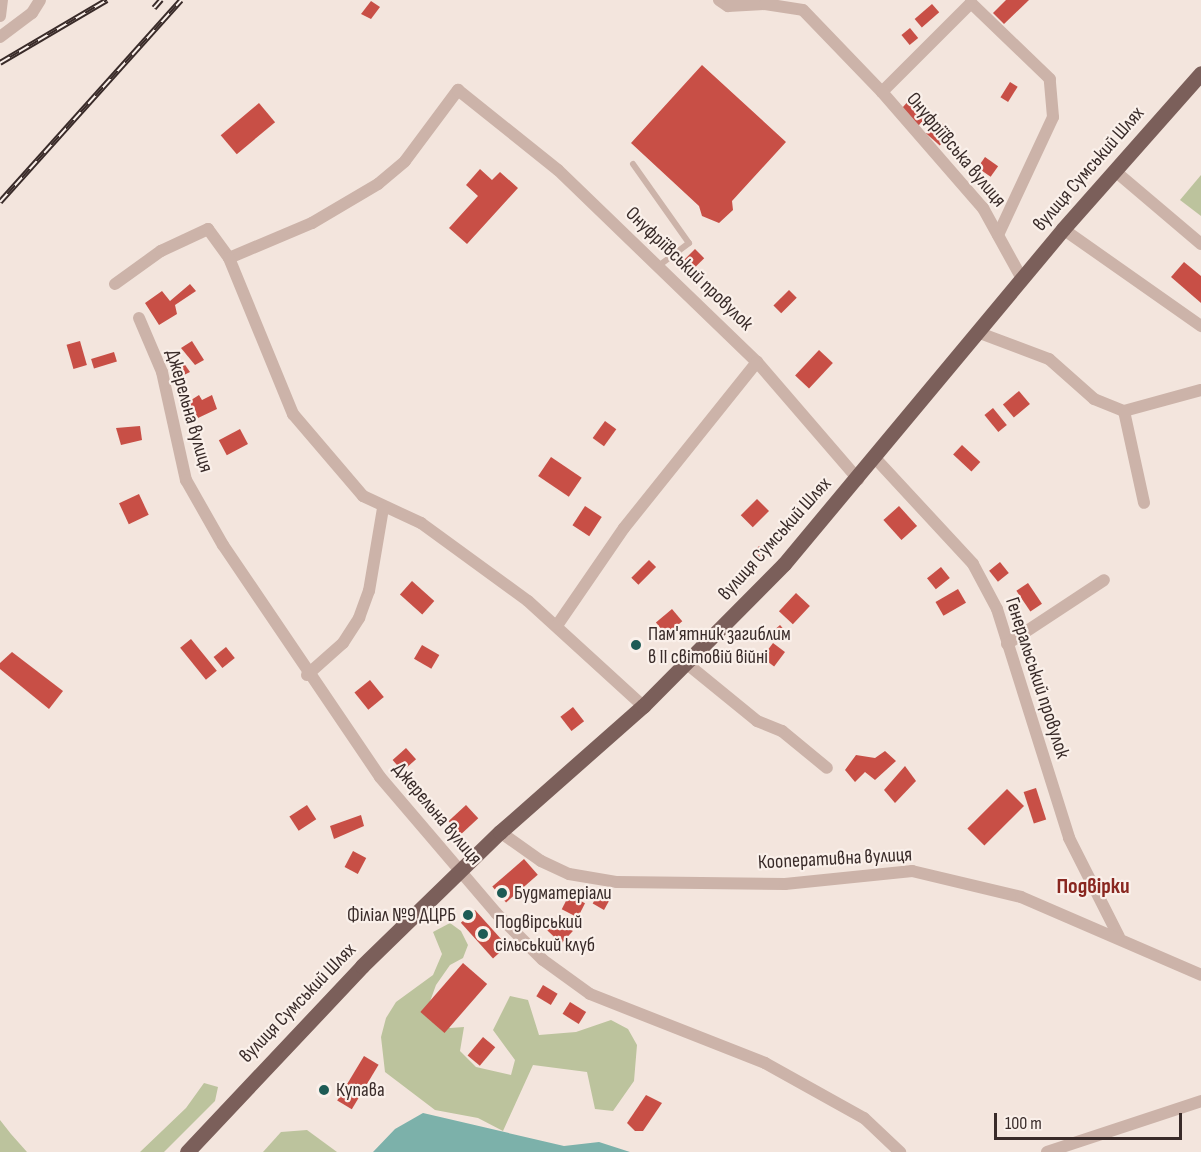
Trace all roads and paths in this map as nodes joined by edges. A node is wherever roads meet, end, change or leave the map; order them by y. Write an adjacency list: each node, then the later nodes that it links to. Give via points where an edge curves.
1 (2, 0): 4 (street)
2 (40, 0): 5 (street, via 32,13)
3 (719, 0): 7 (street, Онуфріївська вулиця, via 728,6 765,4 803,10)
4 (0, 16)
5 (0, 37)
6 (1201, 73): 9 (main road, вулиця Сумський Шлях)
7 (882, 92): 11 (street, Онуфріївська вулиця, via 983,208); 11 (street, Онуфріївська вулиця, via 971,3 1050,79 1053,117)
8 (633, 164): 14 (lane, via 689,243)
9 (1115, 171): 10 (main road, вулиця Сумський Шлях); 12 (street)
10 (1063, 229): 15 (main road, вулиця Сумський Шлях); 18 (street)
11 (998, 235): 15 (street, Онуфріївська вулиця)
12 (1201, 243)
13 (229, 258): 14 (street, Онуфріївський провулок, via 312,223 378,184 405,161 458,90 558,170); 16 (street, via 208,229 161,251); 26 (street, via 292,414 363,496)
14 (662, 264): 20 (street, Онуфріївський провулок)
15 (1022, 279): 19 (main road, вулиця Сумський Шлях)
16 (115, 284)
17 (139, 318): 31 (street, Джерельна вулиця, via 162,372 186,480)
18 (1201, 326)
19 (977, 332): 22 (street, via 1049,359 1094,399); 23 (main road, вулиця Сумський Шлях)
20 (757, 362): 24 (street, Онуфріївський провулок); 28 (street, via 624,528)
21 (1201, 390): 22 (street)
22 (1124, 411): 25 (street)
23 (875, 458): 24 (main road, вулиця Сумський Шлях); 29 (street, Генеральський провулок, via 973,564 997,609)
24 (858, 479): 30 (main road, вулиця Сумський Шлях, via 784,564)
25 (1144, 503)
26 (383, 508): 28 (street, via 421,523); 31 (street, via 369,591 359,618 343,643)
27 (1104, 580): 29 (street)
28 (558, 624): 32 (street)
29 (1007, 644): 36 (street, Генеральський провулок, via 1069,838)
30 (686, 663): 32 (main road, вулиця Сумський Шлях); 33 (street, via 757,721 782,731)
31 (307, 675): 35 (street, Джерельна вулиця, via 380,777)
32 (643, 706): 34 (main road, вулиця Сумський Шлях)
33 (827, 768)
34 (500, 832): 35 (main road, вулиця Сумський Шлях); 36 (street, Кооперативна вулиця, via 541,861 570,874 617,882 785,884 912,871 1021,897)
35 (459, 871): 39 (main road, вулиця Сумський Шлях); 40 (street, Джерельна вулиця, via 566,978 616,1007 765,1063 864,1118)
36 (1119, 937): 37 (street, Кооперативна вулиця)
37 (1201, 975)
38 (1201, 1101): 41 (street)
39 (186, 1152)
40 (900, 1152)
41 (1047, 1152)

